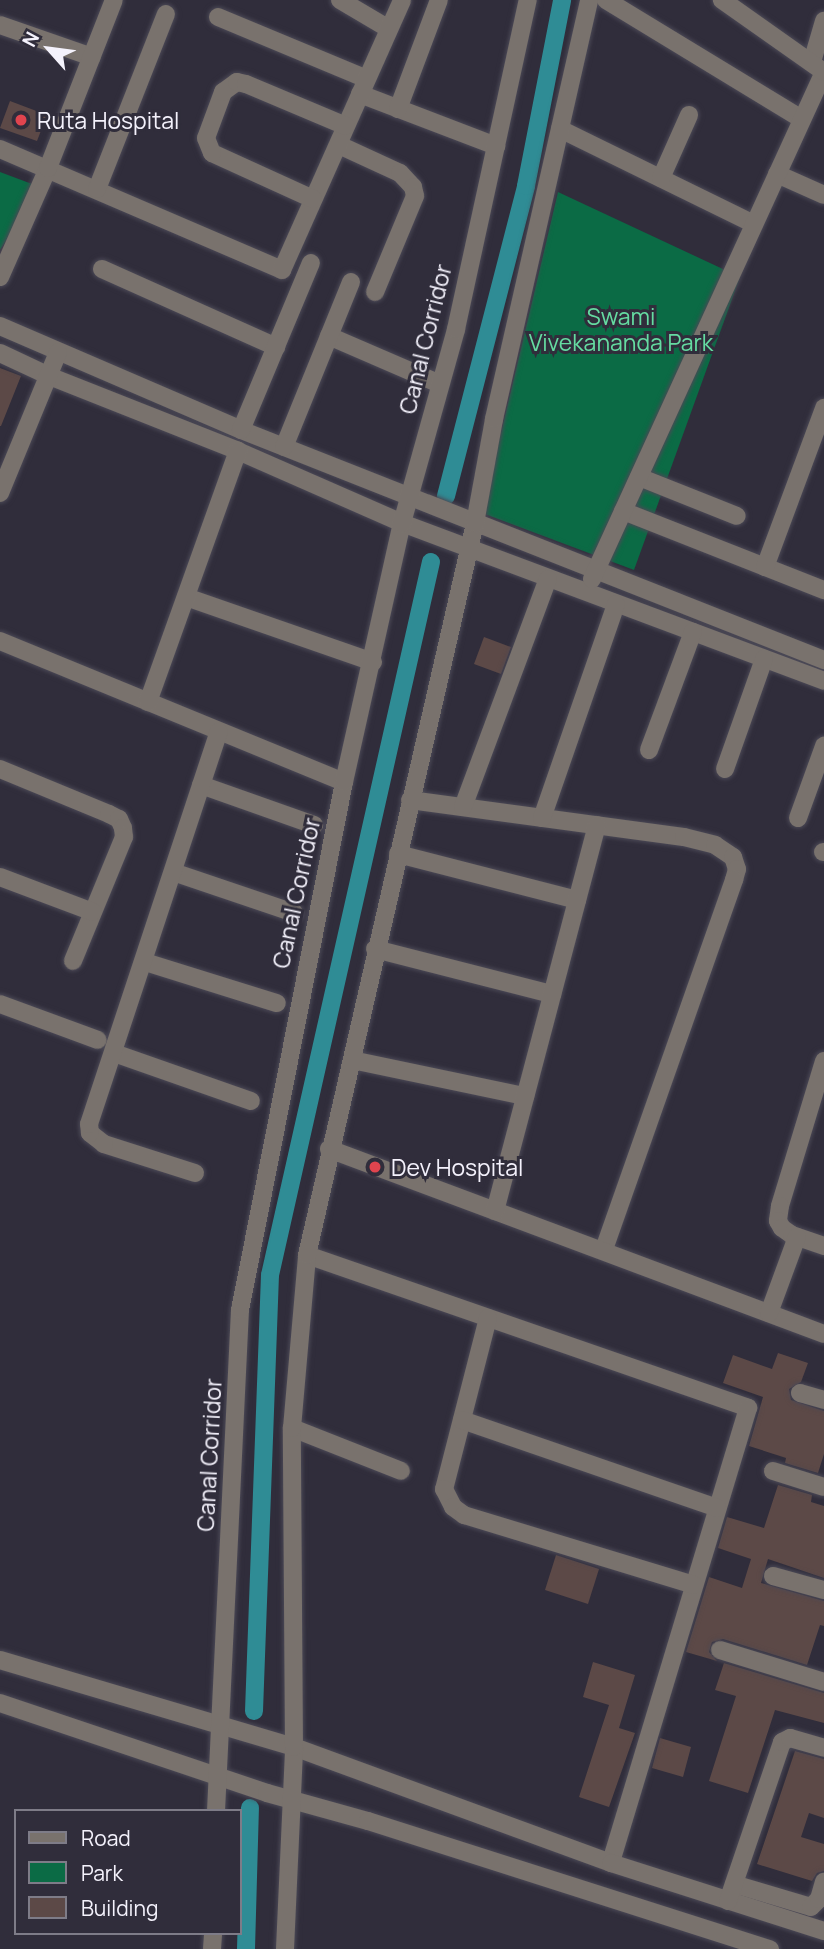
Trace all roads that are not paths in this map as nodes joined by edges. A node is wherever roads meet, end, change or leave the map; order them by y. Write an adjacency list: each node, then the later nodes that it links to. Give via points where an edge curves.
1 (114, 0): 14 (street)
2 (340, 0): 13 (street)
3 (402, 0): 13 (street)
4 (439, 0): 17 (street)
5 (528, 0): 23 (street, Canal Corridor)
6 (589, 0): 21 (street)
7 (606, 0): 19 (street)
8 (731, 2): 15 (street)
9 (166, 14): 28 (street)
10 (218, 17): 16 (street)
11 (824, 21): 15 (street)
12 (0, 25): 14 (street)
13 (389, 29): 16 (street)
14 (92, 57): 25 (street)
15 (812, 62): 19 (street, via 824,72)
16 (363, 87): 17 (street); 20 (street)
17 (398, 109): 23 (street)
18 (689, 115): 27 (street)
19 (802, 119): 26 (street)
20 (346, 126): 22 (street); 30 (street, via 246,84 237,82 223,92 206,138 212,153)
21 (560, 129): 27 (street); 55 (street)
22 (339, 145): 30 (street); 36 (street, via 400,173 414,187 415,196)
23 (496, 146): 43 (street, Canal Corridor)
24 (0, 149): 25 (street)
25 (48, 168): 28 (street); 34 (street)
26 (777, 174): 29 (street); 31 (street)
27 (661, 178): 31 (street)
28 (97, 190): 30 (street, via 282,270)
29 (824, 195)
30 (313, 199)
31 (754, 224): 49 (street)
32 (311, 263): 39 (street)
33 (102, 269): 39 (street)
34 (0, 277)
35 (351, 282): 38 (street)
36 (375, 292)
37 (0, 326): 40 (street)
38 (329, 336): 43 (street); 46 (street)
39 (276, 347): 45 (street)
40 (58, 352): 42 (street); 45 (street)
41 (0, 353): 42 (street)
42 (49, 376): 47 (street); 48 (street)
43 (440, 384): 51 (street, Canal Corridor)
44 (823, 411): 57 (street)
45 (242, 430): 46 (street)
46 (284, 447): 51 (street)
47 (238, 451): 54 (street); 62 (street)
48 (5, 467): 50 (street)
49 (639, 477): 52 (street); 53 (street)
50 (0, 493)
51 (408, 497): 54 (street, Canal Corridor); 55 (street)
52 (623, 511): 57 (street); 58 (street)
53 (737, 516)
54 (402, 523): 56 (street); 68 (street, Canal Corridor)
55 (475, 523): 56 (street); 58 (street)
56 (468, 549): 59 (street); 78 (street)
57 (765, 567): 60 (street)
58 (596, 569): 61 (street); 67 (street)
59 (548, 579): 61 (street); 79 (street)
60 (824, 590)
61 (586, 593): 63 (street)
62 (186, 597): 68 (street); 70 (street)
63 (616, 604): 64 (street); 80 (street)
64 (693, 632): 66 (street); 73 (street)
65 (0, 641): 70 (street)
66 (764, 659): 69 (street); 75 (street)
67 (824, 660)
68 (373, 662): 76 (street, Canal Corridor)
69 (824, 681)
70 (148, 702): 71 (street)
71 (219, 733): 76 (street); 77 (street)
72 (824, 746): 81 (street)
73 (649, 750)
74 (0, 769): 88 (street, via 118,819 124,837)
75 (725, 769)
76 (344, 782): 127 (street, Canal Corridor, via 240,1310)
77 (201, 785): 82 (street); 85 (street)
78 (410, 800): 79 (street); 84 (street)
79 (463, 807): 80 (street)
80 (542, 818): 83 (street)
81 (798, 818)
82 (314, 825)
83 (597, 825): 87 (street); 107 (street, via 715,845 733,857 737,869)
84 (398, 853): 87 (street); 90 (street)
85 (173, 872): 89 (street); 92 (street)
86 (0, 877): 88 (street)
87 (577, 900): 93 (street)
88 (93, 912): 91 (street)
89 (294, 913)
90 (375, 949): 93 (street); 98 (street)
91 (73, 961)
92 (145, 962): 94 (street); 97 (street)
93 (552, 994): 100 (street)
94 (277, 1003)
95 (0, 1004): 96 (street)
96 (98, 1040)
97 (114, 1053): 101 (street); 103 (street, via 89,1124 90,1133 104,1144)
98 (352, 1059): 100 (street); 102 (street)
99 (824, 1061): 105 (street, via 780,1206 778,1221)
100 (525, 1096): 104 (street)
101 (251, 1101)
102 (329, 1149): 104 (street); 108 (street)
103 (195, 1173)
104 (495, 1211): 107 (street)
105 (797, 1237): 106 (street); 109 (street)
106 (824, 1246)
107 (603, 1251): 109 (street)
108 (307, 1255): 110 (street); 115 (street)
109 (769, 1313): 111 (street)
110 (488, 1318): 114 (street); 119 (street, via 748,1408)
111 (824, 1334)
112 (800, 1393): 113 (street)
113 (824, 1400)
114 (462, 1420): 119 (street); 121 (street, via 444,1489 458,1512)
115 (292, 1428): 116 (street); 128 (street)
116 (401, 1471)
117 (773, 1471): 118 (street)
118 (824, 1487)
119 (717, 1508): 121 (street)
120 (773, 1576): 122 (street)
121 (694, 1585): 133 (street)
122 (824, 1590)
123 (720, 1650): 125 (street)
124 (0, 1660): 127 (street)
125 (824, 1682)
126 (0, 1703): 130 (street)
127 (219, 1727): 128 (street); 130 (street, Canal Corridor)
128 (294, 1747): 131 (street); 133 (street)
129 (824, 1748): 135 (street, via 790,1738 782,1742)
130 (216, 1777): 131 (street); 132 (street, Canal Corridor)
131 (290, 1800): 137 (street); 138 (street)
132 (216, 1809)
133 (611, 1863): 135 (street)
134 (824, 1882): 135 (street, via 811,1908)
135 (731, 1892): 136 (street)
136 (824, 1929)
137 (285, 1949)
138 (770, 1949)

